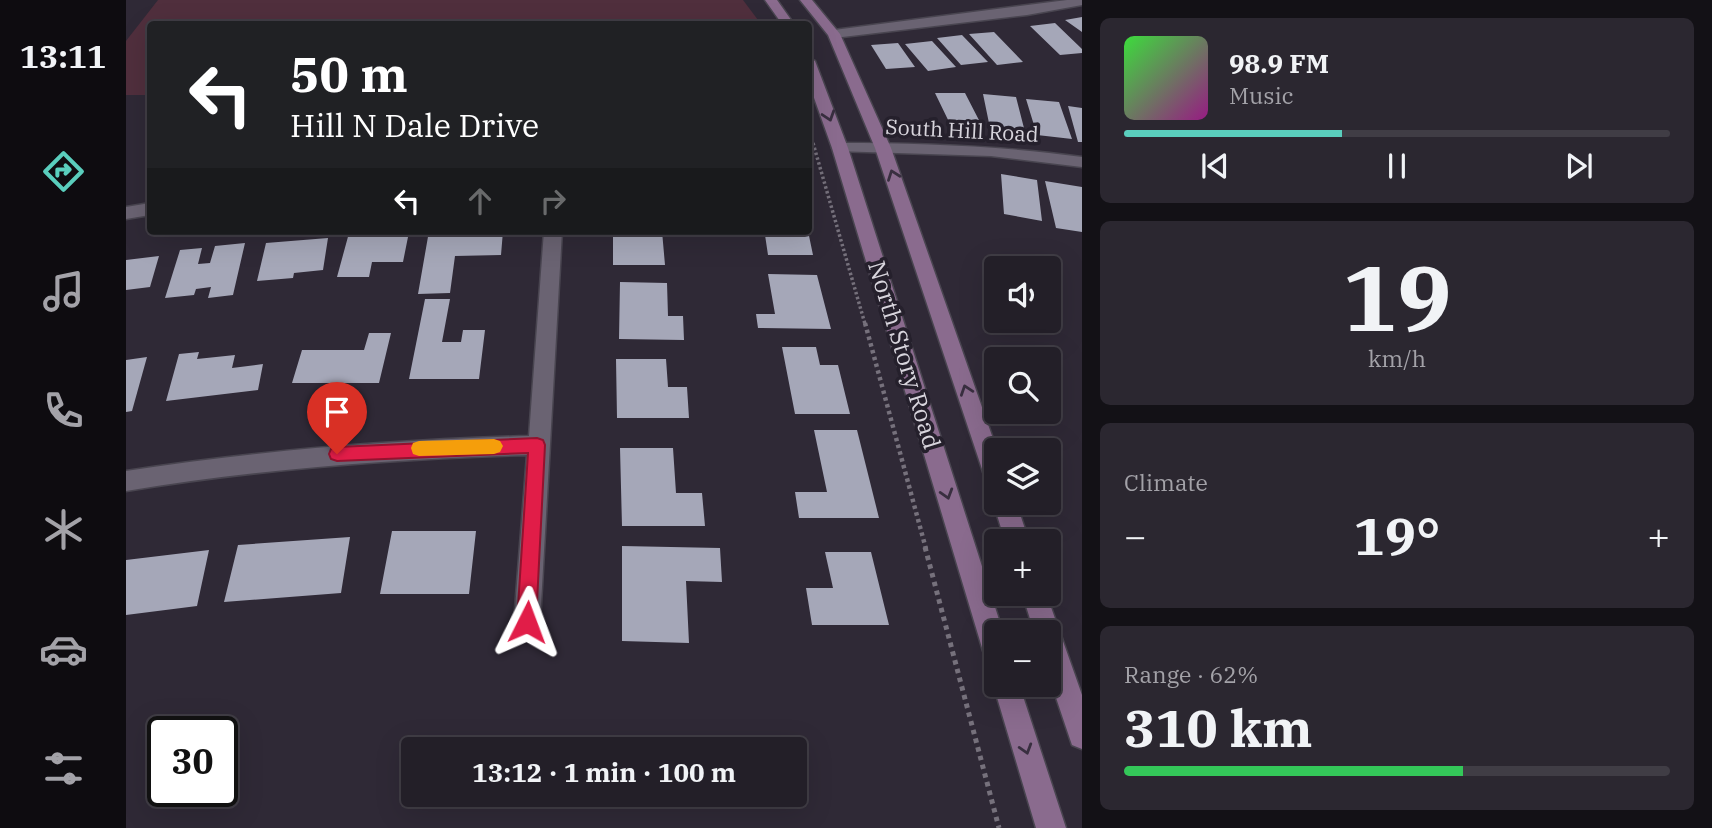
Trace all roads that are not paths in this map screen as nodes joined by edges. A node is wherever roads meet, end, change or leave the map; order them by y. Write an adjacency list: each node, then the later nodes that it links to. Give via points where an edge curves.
1 (771, 0): 4 (main road)
2 (806, 0): 5 (main road, North Story Road)
3 (1082, 1): 5 (street)
4 (786, 21)
5 (834, 34): 8 (main road, North Story Road)
6 (812, 72): 7 (main road, North Story Road, one-way to 7)
7 (840, 148): 8 (street, South Hill Road); 16 (main road, North Story Road, one-way to 16)
8 (883, 148): 9 (street, South Hill Road, via 960,148); 13 (main road, North Story Road, one-way to 8)
9 (1082, 162)
10 (147, 210): 11 (street)
11 (126, 213)
12 (553, 235): 14 (street)
13 (984, 443)
14 (537, 445): 15 (street, via 281,458); 17 (street)
15 (126, 481)
16 (986, 620)
17 (527, 622)
18 (1061, 672): 20 (main road)
19 (1010, 697): 21 (main road, one-way to 21)
20 (1082, 734)
21 (1051, 828)

